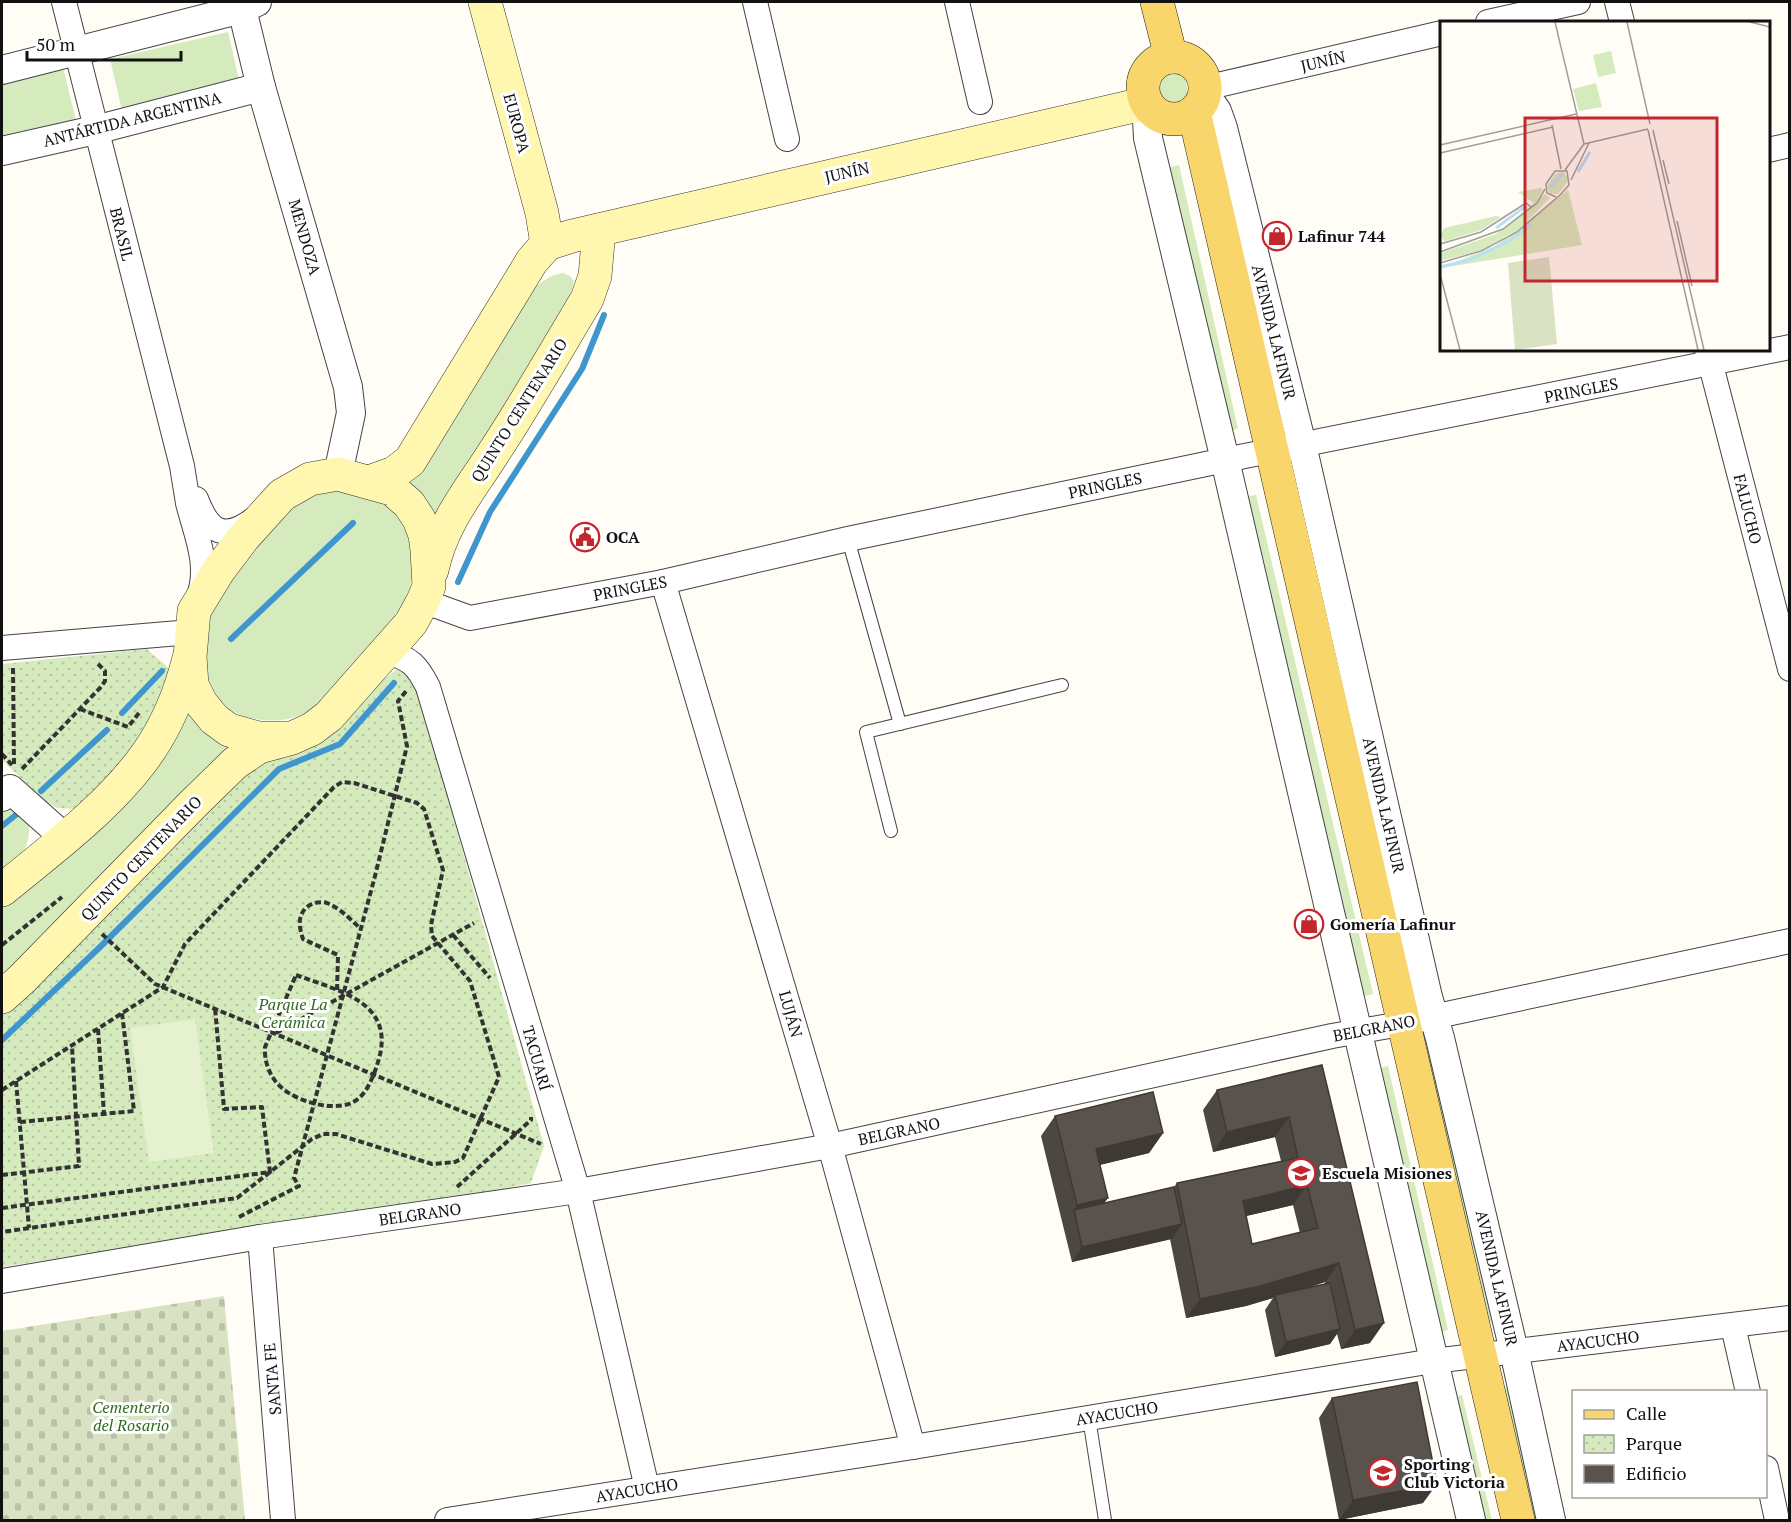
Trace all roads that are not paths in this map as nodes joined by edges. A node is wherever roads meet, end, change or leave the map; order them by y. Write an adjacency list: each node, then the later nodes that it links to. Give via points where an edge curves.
1 (64, 2): 12 (street, BRASIL)
2 (485, 2): 24 (main road, EUROPA)
3 (755, 2): 19 (street)
4 (957, 2): 16 (street)
5 (1157, 2): 13 (main road)
6 (1578, 2): 9 (street)
7 (1617, 2): 10 (street)
8 (247, 4): 12 (street); 15 (street, MENDOZA)
9 (1492, 21)
10 (1622, 21)
11 (1440, 34): 17 (street, JUNÍN)
12 (75, 52): 14 (street); 18 (street, BRASIL)
13 (1172, 57): 17 (main road, via 1186,59 1198,68 1205,81); 17 (main road, via 1149,70 1143,86)
14 (2, 70)
15 (261, 87): 18 (street, ANTÁRTIDA ARGENTINA); 31 (street, MENDOZA, via 348,387 351,413)
16 (980, 102)
17 (1179, 104): 23 (main road, JUNÍN); 29 (main road, AVENIDA LAFINUR, via 1186,165); 29 (street, AVENIDA LAFINUR, via 1217,111 1223,128)
18 (95, 130): 22 (street, ANTÁRTIDA ARGENTINA); 30 (street, BRASIL)
19 (787, 139)
20 (1790, 145): 21 (street)
21 (1770, 150)
22 (2, 151)
23 (599, 230): 24 (main road, JUNÍN); 36 (main road, QUINTO CENTENARIO, via 595,276 587,299 447,525 436,548)
24 (547, 244): 32 (main road, via 532,261 410,461 394,473)
25 (1790, 347): 26 (street, PRINGLES)
26 (1770, 349)
27 (1758, 351): 28 (street, PRINGLES)
28 (1709, 357): 29 (street, PRINGLES); 40 (street, FALUCHO)
29 (1263, 452): 34 (street, PRINGLES); 50 (main road, AVENIDA LAFINUR); 50 (street, AVENIDA LAFINUR)
30 (182, 466): 33 (street, BRASIL, via 203,516 220,531 245,526); 37 (street, BRASIL, via 204,562)
31 (338, 474): 32 (main road); 33 (main road, via 310,479)
32 (369, 482): 36 (main road, via 392,489 419,519 425,535)
33 (282, 495): 37 (main road, via 219,570)
34 (848, 539): 35 (street, PRINGLES); 42 (lane)
35 (663, 582): 36 (street, PRINGLES, via 470,618); 51 (street, LUJÁN)
36 (426, 594): 38 (main road, QUINTO CENTENARIO, via 411,623)
37 (192, 634): 39 (street); 43 (main road, via 192,685 214,719 229,730 258,738); 46 (main road, via 182,687 148,752 110,796)
38 (386, 652): 43 (main road, QUINTO CENTENARIO, via 329,716); 52 (street, TACUARÍ, via 404,656 419,670 428,687)
39 (7, 658)
40 (1790, 669)
41 (1062, 685): 42 (lane)
42 (900, 724): 45 (lane, via 866,732)
43 (292, 738): 49 (main road, QUINTO CENTENARIO, via 259,747 235,763)
44 (7, 783): 46 (street)
45 (891, 831)
46 (65, 838): 47 (main road)
47 (2, 890)
48 (1790, 941): 50 (street, BELGRANO)
49 (2, 997)
50 (1395, 1024): 51 (street, BELGRANO); 57 (street, AVENIDA LAFINUR); 58 (main road, AVENIDA LAFINUR); 58 (street, AVENIDA LAFINUR)
51 (830, 1146): 52 (street, BELGRANO); 61 (street, LUJÁN)
52 (578, 1191): 53 (street, BELGRANO); 63 (street, TACUARÍ)
53 (260, 1237): 54 (street, BELGRANO); 64 (street, SANTA FE)
54 (2, 1281)
55 (1790, 1318): 56 (street, AYACUCHO)
56 (1734, 1326): 57 (street, AYACUCHO); 59 (street)
57 (1514, 1351): 58 (street, AYACUCHO); 70 (street, AVENIDA LAFINUR)
58 (1458, 1358): 60 (street, AYACUCHO); 67 (street, AVENIDA LAFINUR); 68 (main road, AVENIDA LAFINUR); 69 (main road, AVENIDA LAFINUR)
59 (1748, 1390)
60 (1089, 1418): 61 (street, AYACUCHO); 66 (lane)
61 (913, 1447): 63 (street, AYACUCHO)
62 (1767, 1473): 71 (street)
63 (647, 1488): 65 (street, AYACUCHO)
64 (284, 1521)
65 (447, 1521)
66 (1105, 1521)
67 (1471, 1521)
68 (1498, 1521)
69 (1518, 1521)
70 (1551, 1521)
71 (1777, 1521)

